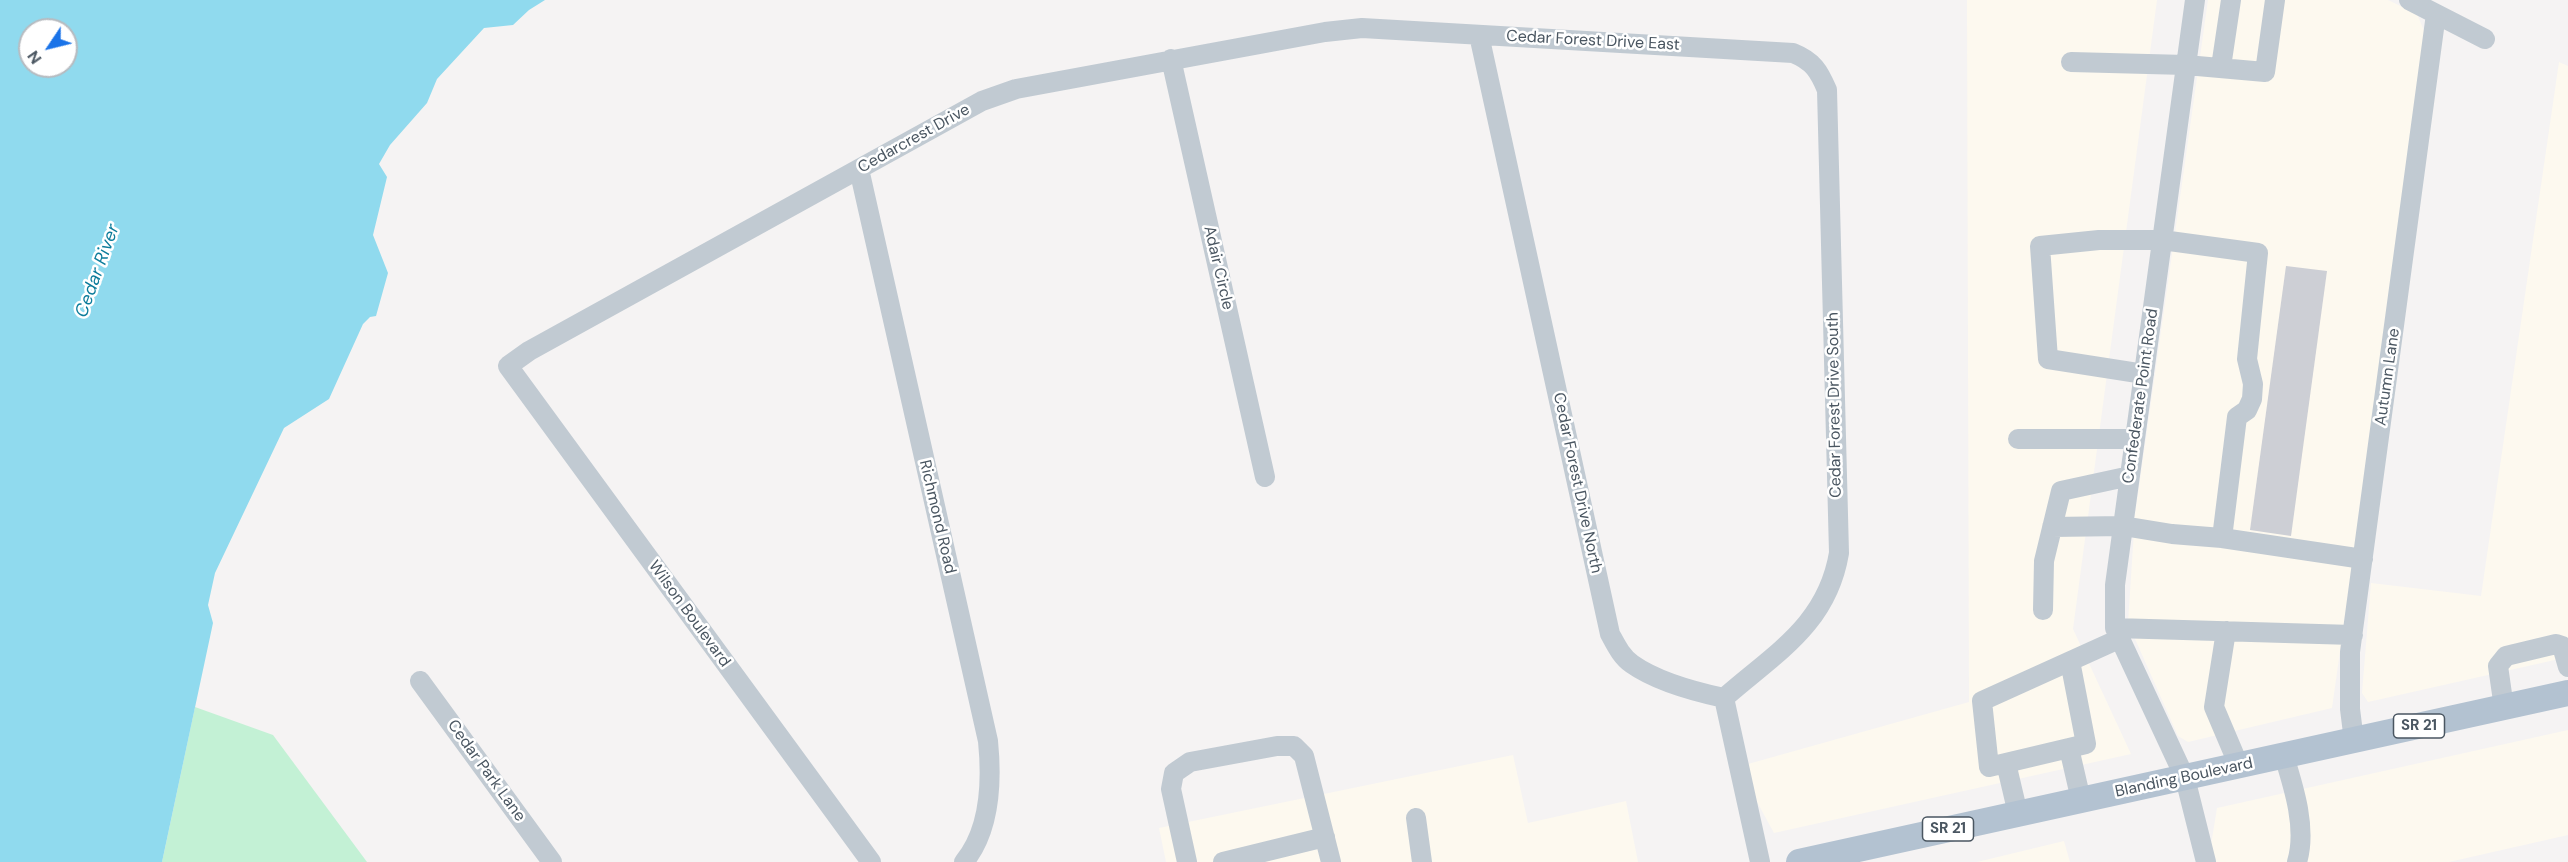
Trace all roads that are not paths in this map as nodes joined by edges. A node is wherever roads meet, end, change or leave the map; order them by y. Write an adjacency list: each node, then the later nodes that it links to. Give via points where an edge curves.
1 (2195, 0): 11 (street, Confederate Point Road)
2 (2231, 0): 12 (street)
3 (2275, 0): 12 (street, via 2265,72)
4 (2409, 0): 5 (street)
5 (2436, 14): 8 (street); 25 (street, Autumn Lane)
6 (1362, 28): 7 (street, Cedar Forest Drive East); 9 (street, Cedarcrest Drive)
7 (1479, 35): 13 (street, Cedar Forest Drive East, via 1793,53); 34 (street, Cedar Forest Drive North, via 1610,634 1618,650 1644,671)
8 (2485, 39)
9 (1171, 59): 14 (street, Cedarcrest Drive, via 1008,92 982,101); 21 (street, Adair Circle)
10 (2071, 62): 11 (street)
11 (2186, 65): 12 (street); 15 (street, Confederate Point Road)
12 (2221, 67)
13 (1818, 69): 34 (street, Cedar Forest Drive South, via 1827,90 1839,553 1835,577 1810,623)
14 (859, 169): 16 (street, Cedarcrest Drive); 51 (street, Richmond Road, via 988,741 989,797 981,831)
15 (2162, 240): 17 (street, Confederate Point Road); 17 (street, via 2099,240 2040,246 2048,359); 24 (street, via 2258,253 2247,359 2252,399 2247,410 2237,417)
16 (507, 366): 50 (street, Wilson Boulevard)
17 (2144, 374): 19 (street, Confederate Point Road)
18 (2018, 439): 19 (street)
19 (2134, 439): 20 (street, Confederate Point Road)
20 (2130, 476): 22 (street, Confederate Point Road); 23 (street, via 2061,491)
21 (1265, 477)
22 (2123, 526): 23 (street); 24 (street); 28 (street, Confederate Point Road, via 2115,585)
23 (2052, 527): 26 (street, via 2044,561)
24 (2222, 538): 25 (street)
25 (2363, 559): 29 (street, Autumn Lane)
26 (2043, 610)
27 (2226, 631): 28 (street); 29 (street); 40 (street, via 2214,707)
28 (2117, 634): 30 (street); 41 (street, Confederate Point Road)
29 (2353, 635): 36 (street, Autumn Lane, via 2350,709)
30 (2070, 661): 37 (street, via 2086,744); 39 (street, via 1982,701 1989,767)
31 (2568, 667): 35 (street, via 2562,646 2556,644 2506,656 2498,666)
32 (420, 681): 49 (street, Cedar Park Lane)
33 (2568, 693): 35 (main road, Blanding Boulevard / SR 21)
34 (1724, 698): 56 (street)
35 (2504, 708): 36 (main road, Blanding Boulevard / SR 21)
36 (2354, 741): 38 (main road, Blanding Boulevard / SR 21)
37 (2069, 748): 39 (street); 42 (street)
38 (2284, 756): 40 (main road, Blanding Boulevard / SR 21); 59 (street, via 2299,815 2301,851)
39 (2006, 763): 43 (street)
40 (2239, 766): 41 (main road, Blanding Boulevard / SR 21)
41 (2185, 778): 42 (main road, Blanding Boulevard / SR 21); 58 (street, Confederate Point Road)
42 (2081, 800): 43 (main road, Blanding Boulevard / SR 21)
43 (2018, 814): 46 (main road, Blanding Boulevard / SR 21)
44 (1416, 818): 55 (street)
45 (1325, 837): 47 (street); 52 (street, via 1304,756 1294,747 1277,746 1190,762 1174,772 1171,789); 54 (street)
46 (1878, 854): 57 (main road, Blanding Boulevard / SR 21)
47 (1275, 856): 48 (street)
48 (1249, 859): 53 (street)
49 (552, 862)
50 (872, 862)
51 (964, 862)
52 (1187, 862)
53 (1226, 862)
54 (1331, 862)
55 (1422, 862)
56 (1760, 862)
57 (1799, 862)
58 (2206, 862)
59 (2297, 862)

